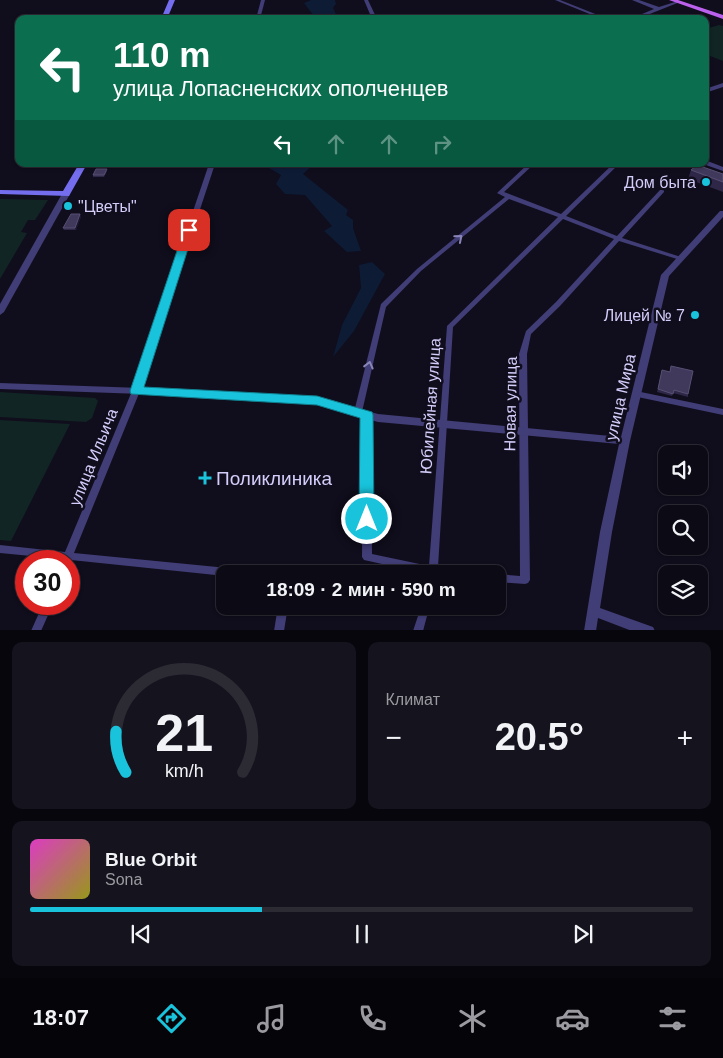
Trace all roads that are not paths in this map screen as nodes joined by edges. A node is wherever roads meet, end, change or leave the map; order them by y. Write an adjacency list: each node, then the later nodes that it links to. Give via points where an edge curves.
1 (172, 0): 8 (main road)
2 (263, 0): 9 (street)
3 (366, 0): 10 (street)
4 (557, 0): 11 (street)
5 (634, 0): 7 (street)
6 (675, 1): 7 (street); 13 (main road)
7 (659, 9): 12 (street)
8 (166, 15)
9 (259, 15)
10 (373, 15)
11 (596, 15)
12 (643, 15)
13 (723, 17)
14 (723, 85): 15 (street)
15 (709, 90)
16 (709, 163): 22 (street)
17 (82, 167): 26 (main road)
18 (211, 167): 34 (street, улица Ильича)
19 (528, 167): 27 (street, via 500,193)
20 (613, 167): 29 (street, Юбилейная улица)
21 (695, 167): 23 (street)
22 (723, 168)
23 (723, 177)
24 (662, 191): 30 (street, Новая улица)
25 (0, 192): 26 (main road)
26 (66, 194): 32 (street)
27 (508, 197): 29 (street); 37 (street, one-way to 27, via 383,306 419,270)
28 (723, 213): 31 (street, улица Мира)
29 (561, 217): 30 (street); 38 (street, Юбилейная улица, via 450,326)
30 (619, 239): 31 (street); 39 (street, Новая улица, via 528,333 523,354)
31 (679, 258): 35 (street, улица Мира, via 665,275)
32 (0, 312)
33 (0, 386): 34 (street)
34 (136, 391): 37 (street, via 317,401); 42 (street, улица Ильича)
35 (636, 394): 36 (street); 40 (street, улица Мира)
36 (723, 412)
37 (362, 414): 38 (street); 45 (street, via 367,558)
38 (442, 424): 39 (street); 46 (street, Юбилейная улица)
39 (523, 431): 40 (street); 48 (street, Новая улица, via 525,580)
40 (625, 441): 49 (street, улица Мира)
41 (0, 549): 43 (street)
42 (70, 550)
43 (15, 551)
44 (80, 559): 47 (street)
45 (403, 565)
46 (433, 565)
47 (216, 571)
48 (506, 579)
49 (594, 611): 56 (street, улица Мира); 57 (street)
50 (43, 615): 53 (street)
51 (281, 615): 54 (street)
52 (422, 616): 55 (street)
53 (36, 630)
54 (278, 630)
55 (418, 630)
56 (590, 630)
57 (650, 630)

